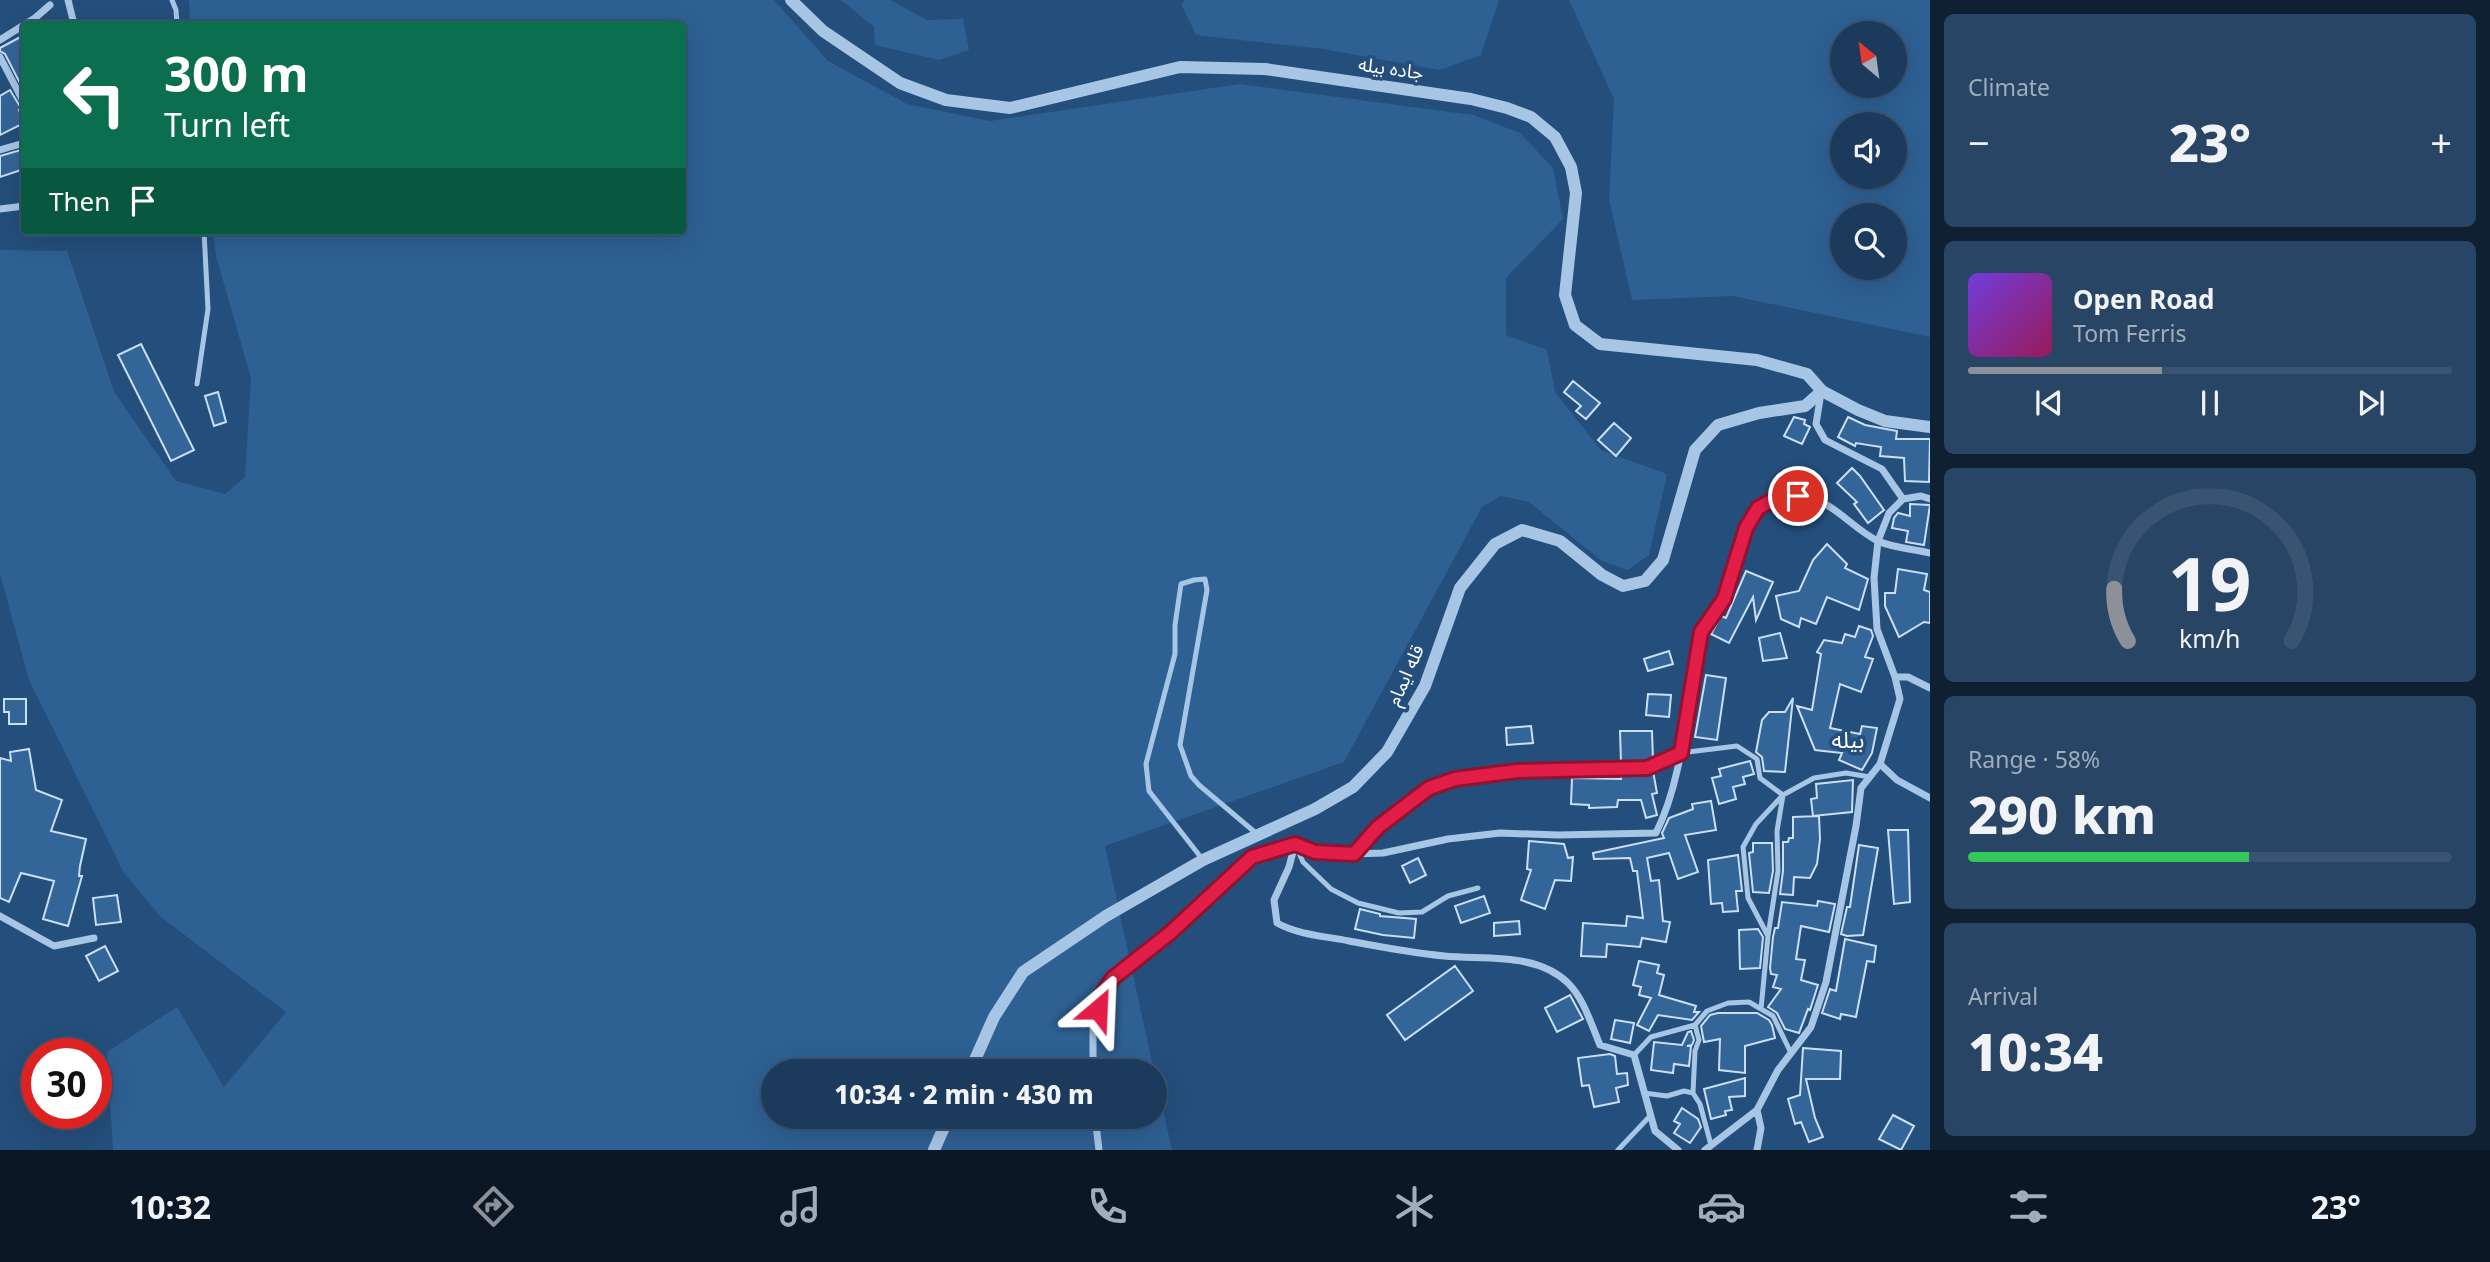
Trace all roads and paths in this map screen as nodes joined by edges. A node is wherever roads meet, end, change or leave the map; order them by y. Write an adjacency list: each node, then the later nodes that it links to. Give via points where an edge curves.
1 (68, 0): 6 (street)
2 (172, 0): 7 (lane)
3 (791, 0): 18 (street, جاده بیله, via 824,31 900,83 946,100 1010,108 1180,67 1265,69 1471,99 1531,117 1555,137 1571,167 1576,193 1565,295 1575,325 1600,344 1757,360 1807,374)
4 (50, 5): 5 (street)
5 (30, 21)
6 (73, 21)
7 (177, 21)
8 (21, 27): 9 (street)
9 (0, 40)
10 (0, 57): 11 (street)
11 (21, 97)
12 (21, 144): 13 (street)
13 (0, 150)
14 (21, 206): 15 (street)
15 (0, 209)
16 (204, 235): 17 (lane, via 208,309)
17 (197, 384)
18 (1822, 391): 19 (street, جاده بیله, via 1885,421); 20 (street, via 1816,424 1825,440 1882,469); 32 (street, قله ایمام, via 1805,406 1717,425 1695,450 1663,561 1645,581 1623,586 1560,541 1522,530 1495,544 1460,588 1425,686 1387,752 1353,787)
19 (1930, 427)
20 (1903, 499): 21 (street); 22 (street, via 1889,513)
21 (1930, 499)
22 (1878, 541): 23 (street); 24 (street, via 1874,578 1877,629); 27 (street, via 1820,502 1778,497 1758,508 1746,528 1724,599 1701,632)
23 (1930, 553)
24 (1895, 677): 26 (street, via 1908,677); 28 (street, via 1900,699)
25 (1930, 677): 26 (street)
26 (1927, 686)
27 (1681, 753): 30 (lane, via 1737,746 1757,759 1760,778); 34 (lane, via 1647,768 1517,771 1455,779 1429,788 1378,827); 34 (street, via 1669,806 1656,833 1500,833)
28 (1880, 764): 29 (street); 31 (street, via 1897,780)
29 (1870, 777): 30 (lane, via 1846,773 1814,778); 42 (street, via 1861,788 1826,982 1811,1027)
30 (1783, 795): 38 (lane); 38 (lane, via 1756,824 1743,847 1748,898)
31 (1930, 798)
32 (1258, 835): 35 (street, قله ایمام); 35 (lane, via 1199,785 1180,745 1207,590 1205,579 1194,580 1181,584 1175,654 1146,764 1149,791)
33 (1295, 844): 34 (street, via 1315,852); 36 (lane, via 1303,862 1331,889 1358,903 1399,913 1422,912 1448,896); 43 (street, via 1274,900 1277,923 1293,931 1395,951 1519,960 1547,970 1567,983 1583,1003 1600,1045); 45 (street, via 1252,857 1113,978 1102,994 1093,1024)
34 (1354, 854)
35 (1203, 860): 44 (street, قله ایمام, via 1106,916 1023,972 994,1017)
36 (1478, 888)
37 (0, 916): 39 (street, via 54,946)
38 (1768, 936): 40 (lane)
39 (94, 938)
40 (1761, 1009): 41 (lane, via 1749,1002 1728,1003 1707,1011); 42 (lane, via 1773,1016)
41 (1695, 1025): 43 (lane, via 1651,1037); 47 (lane, via 1699,1040)
42 (1791, 1053): 48 (street)
43 (1634, 1055): 46 (street)
44 (975, 1059)
45 (1093, 1059)
46 (1644, 1093): 47 (lane); 49 (street)
47 (1693, 1093): 52 (lane, via 1700,1104)
48 (1757, 1110): 52 (street); 57 (street)
49 (1650, 1116): 55 (lane); 56 (street, via 1655,1131)
50 (943, 1129): 53 (street)
51 (1097, 1129): 54 (street)
52 (1708, 1148)
53 (934, 1150)
54 (1099, 1150)
55 (1618, 1150)
56 (1678, 1150)
57 (1757, 1150)

